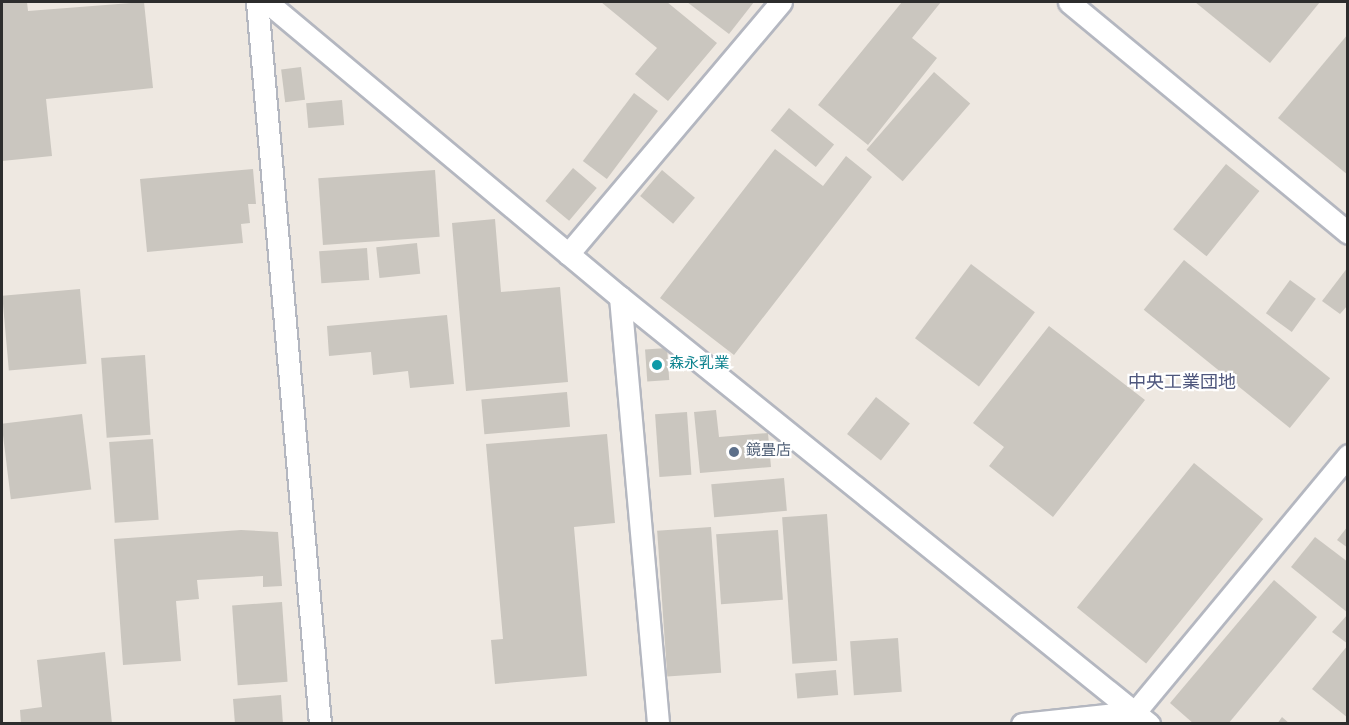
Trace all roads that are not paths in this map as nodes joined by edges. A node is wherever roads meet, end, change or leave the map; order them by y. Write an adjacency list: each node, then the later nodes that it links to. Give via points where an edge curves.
1 (257, 2): 10 (street)
2 (267, 2): 6 (street)
3 (781, 2): 6 (street)
4 (1068, 2): 5 (street)
5 (1347, 233)
6 (568, 254): 7 (street)
7 (620, 297): 9 (street); 11 (street)
8 (1347, 455): 9 (street)
9 (1142, 718): 12 (street)
10 (320, 723)
11 (658, 723)
12 (1022, 723)

